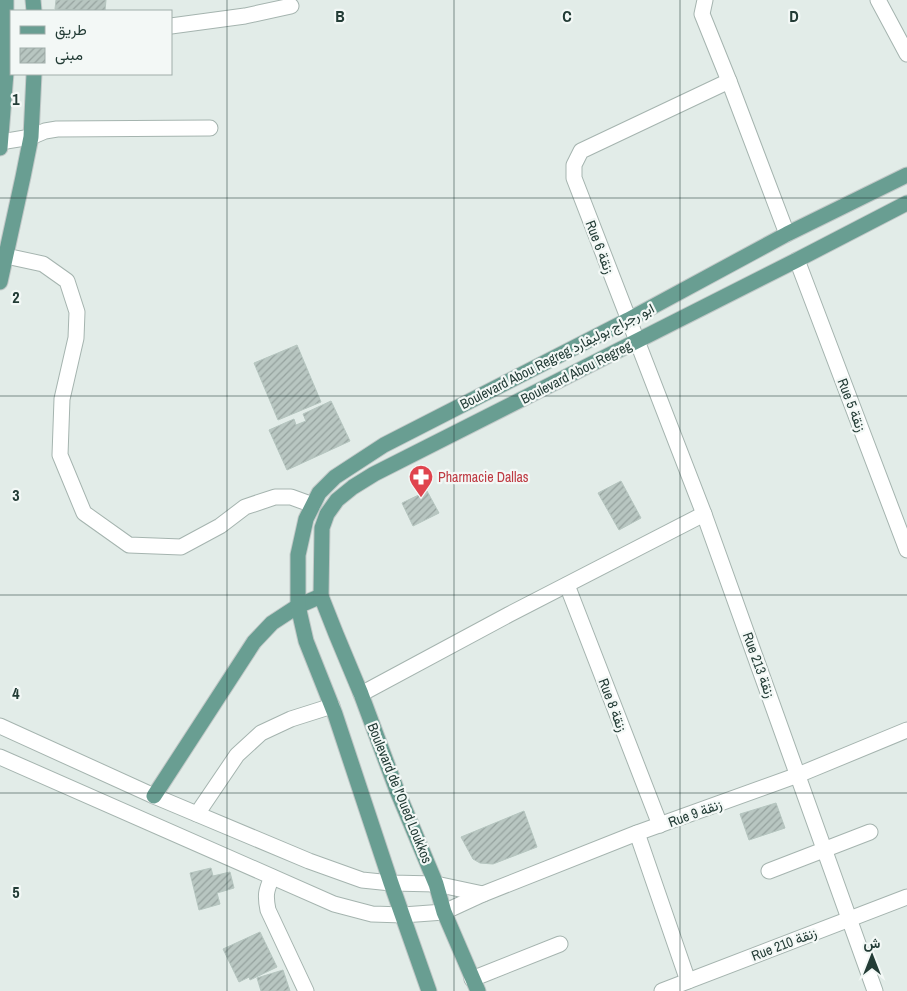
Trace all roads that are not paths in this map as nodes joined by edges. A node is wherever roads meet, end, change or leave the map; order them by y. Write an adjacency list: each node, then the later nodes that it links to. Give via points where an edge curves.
1 (6, 0): 11 (main road, via 6,72)
2 (705, 0): 8 (street, via 702,14)
3 (878, 0): 6 (street)
4 (291, 6): 5 (street)
5 (172, 26)
6 (907, 54)
7 (34, 75): 10 (main road)
8 (729, 81): 14 (street); 18 (street, Rue 6 زنقة, via 580,152 574,165 574,178)
9 (210, 128): 10 (street, via 57,129)
10 (31, 137): 11 (street); 15 (main road)
11 (0, 144)
12 (907, 175): 14 (main road, Boulevard Abou Regreg ابو رجراج بوليفارد)
13 (907, 203): 16 (main road, Boulevard Abou Regreg)
14 (787, 234): 18 (main road, Boulevard Abou Regreg ابو رجراج بوليفارد)
15 (6, 256): 17 (main road); 20 (street, via 43,264 67,281 77,312 76,338 62,399 60,454 84,513 129,545 181,547 220,526 245,507 275,497 291,497)
16 (797, 260): 19 (main road, Boulevard Abou Regreg); 22 (street, Rue 5 زنقة)
17 (0, 282)
18 (628, 320): 19 (street, Rue 6 زنقة); 20 (main road, Boulevard Abou Regreg ابو رجراج بوليفارد, via 384,445 335,477 319,493)
19 (637, 341): 21 (street, Rue 213 زنقة); 24 (main road, Boulevard Abou Regreg, via 353,487 337,500 322,528)
20 (313, 505): 25 (main road, Boulevard Abou Regreg ابو رجراج بوليفارد, via 306,519 298,555)
21 (704, 514): 23 (street); 31 (street, Rue 213 زنقة)
22 (907, 550)
23 (567, 585): 26 (street); 34 (street, Rue 8 زنقة)
24 (321, 596): 25 (main road); 26 (main road, Boulevard de l'Oued Loukkos)
25 (298, 606): 27 (main road, via 306,642); 32 (main road, via 272,623 254,642)
26 (361, 694): 41 (main road, Boulevard de l'Oued Loukkos)
27 (332, 706): 33 (street, via 261,733 237,755); 40 (main road)
28 (0, 726): 32 (street)
29 (907, 730): 31 (street, Rue 9 زنقة)
30 (0, 757): 39 (street)
31 (798, 776): 34 (street, Rue 9 زنقة); 37 (street, Rue 213 زنقة)
32 (154, 796): 33 (street)
33 (197, 814): 40 (street, via 353,877)
34 (660, 825): 36 (street, Rue 9 زنقة)
35 (870, 832): 37 (street)
36 (637, 833): 42 (street, Rue 9 زنقة); 48 (street)
37 (825, 850): 38 (street); 46 (street, Rue 213 زنقة)
38 (769, 872)
39 (272, 877): 45 (street, via 334,904 372,914); 50 (street, via 266,891 268,910)
40 (391, 883): 41 (street); 45 (main road)
41 (436, 884): 42 (street); 44 (main road, Boulevard de l'Oued Loukkos)
42 (482, 894): 44 (street, Rue 9 زنقة)
43 (907, 897): 46 (street, Rue 210 زنقة)
44 (444, 912): 45 (street); 49 (main road, Boulevard de l'Oued Loukkos)
45 (403, 915): 51 (main road)
46 (849, 919): 48 (street, Rue 210 زنقة); 53 (street, Rue 213 زنقة)
47 (560, 944): 49 (street)
48 (688, 981): 52 (street, Rue 210 زنقة)
49 (475, 985)
50 (306, 991)
51 (429, 991)
52 (662, 991)
53 (875, 991)

